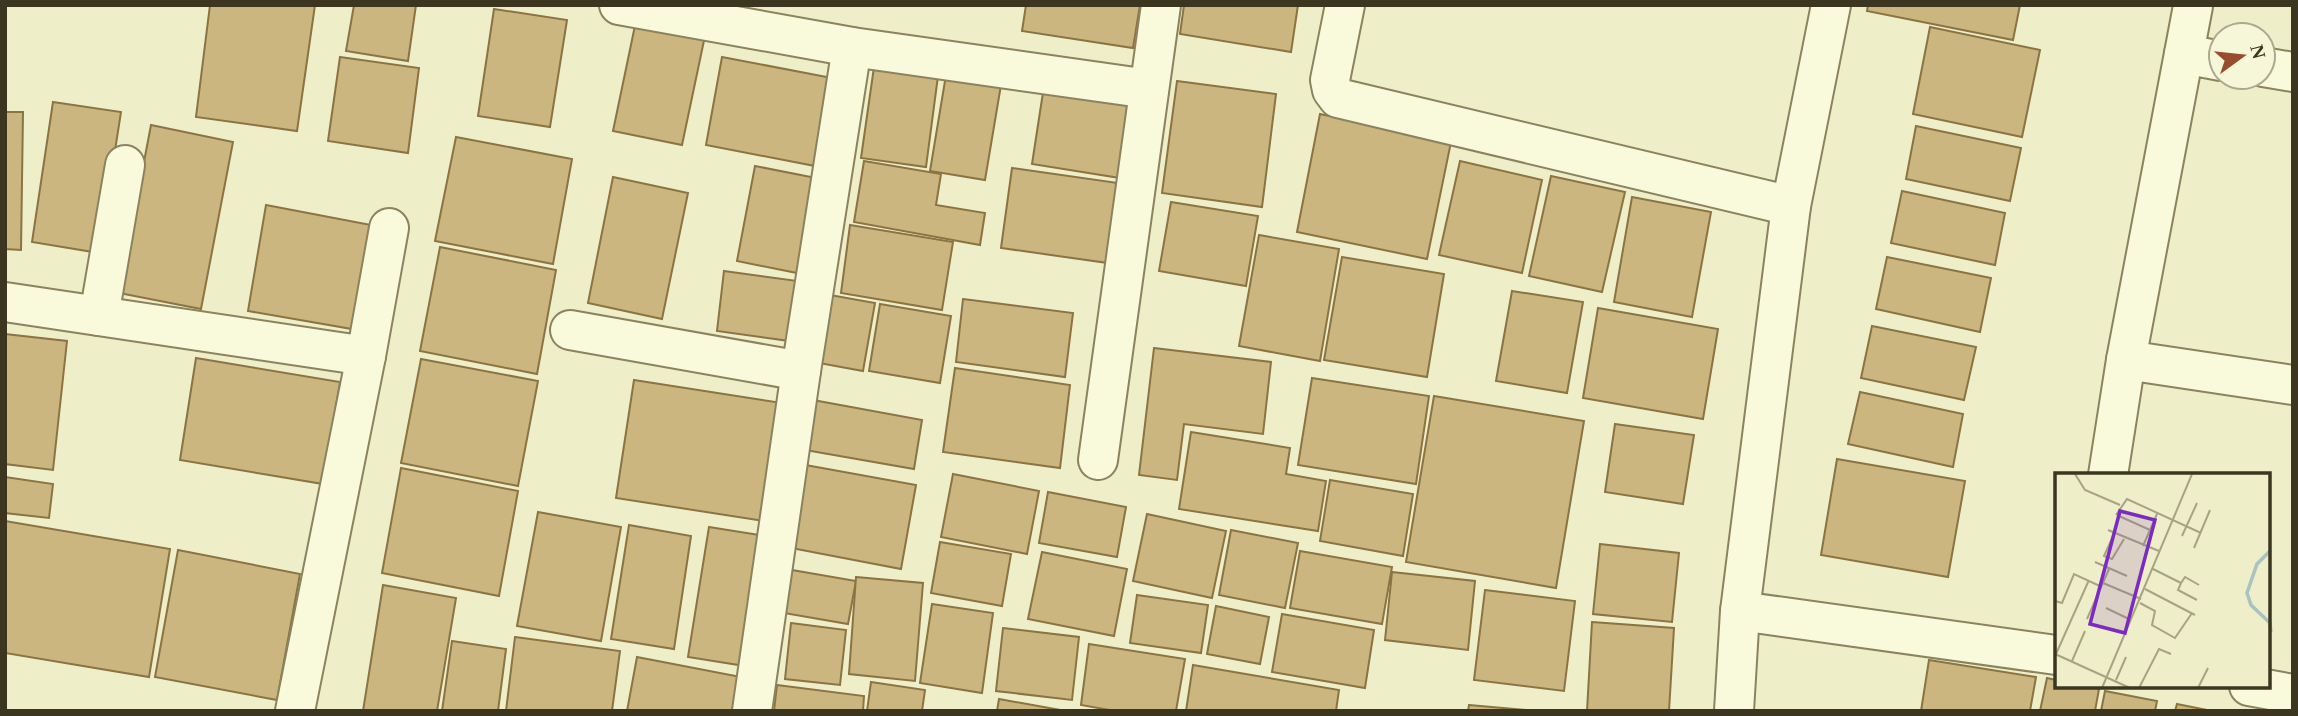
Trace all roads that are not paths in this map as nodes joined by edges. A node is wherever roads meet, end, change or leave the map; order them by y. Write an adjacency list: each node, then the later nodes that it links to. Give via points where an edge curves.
1 (619, 5): 6 (street)
2 (1161, 5): 10 (street)
3 (1345, 5): 12 (street, via 1330,80 1338,98)
4 (1829, 6): 12 (street)
5 (2193, 6): 8 (street)
6 (772, 19): 7 (street)
7 (852, 47): 10 (street); 19 (street)
8 (2184, 54): 9 (street); 18 (street)
9 (2207, 58)
10 (1149, 89): 21 (street)
11 (125, 165): 15 (street)
12 (1790, 206): 23 (street)
13 (389, 228): 17 (street)
14 (5, 302): 15 (street)
15 (99, 316): 17 (street)
16 (570, 330): 19 (street)
17 (366, 356): 27 (street)
18 (2126, 360): 20 (street); 22 (street)
19 (801, 371): 28 (street)
20 (2293, 386)
21 (1098, 460)
22 (2108, 473)
23 (1740, 611): 24 (street); 29 (street)
24 (2055, 655)
25 (2260, 688): 26 (street)
26 (2293, 694)
27 (295, 711)
28 (752, 711)
29 (1734, 711)

